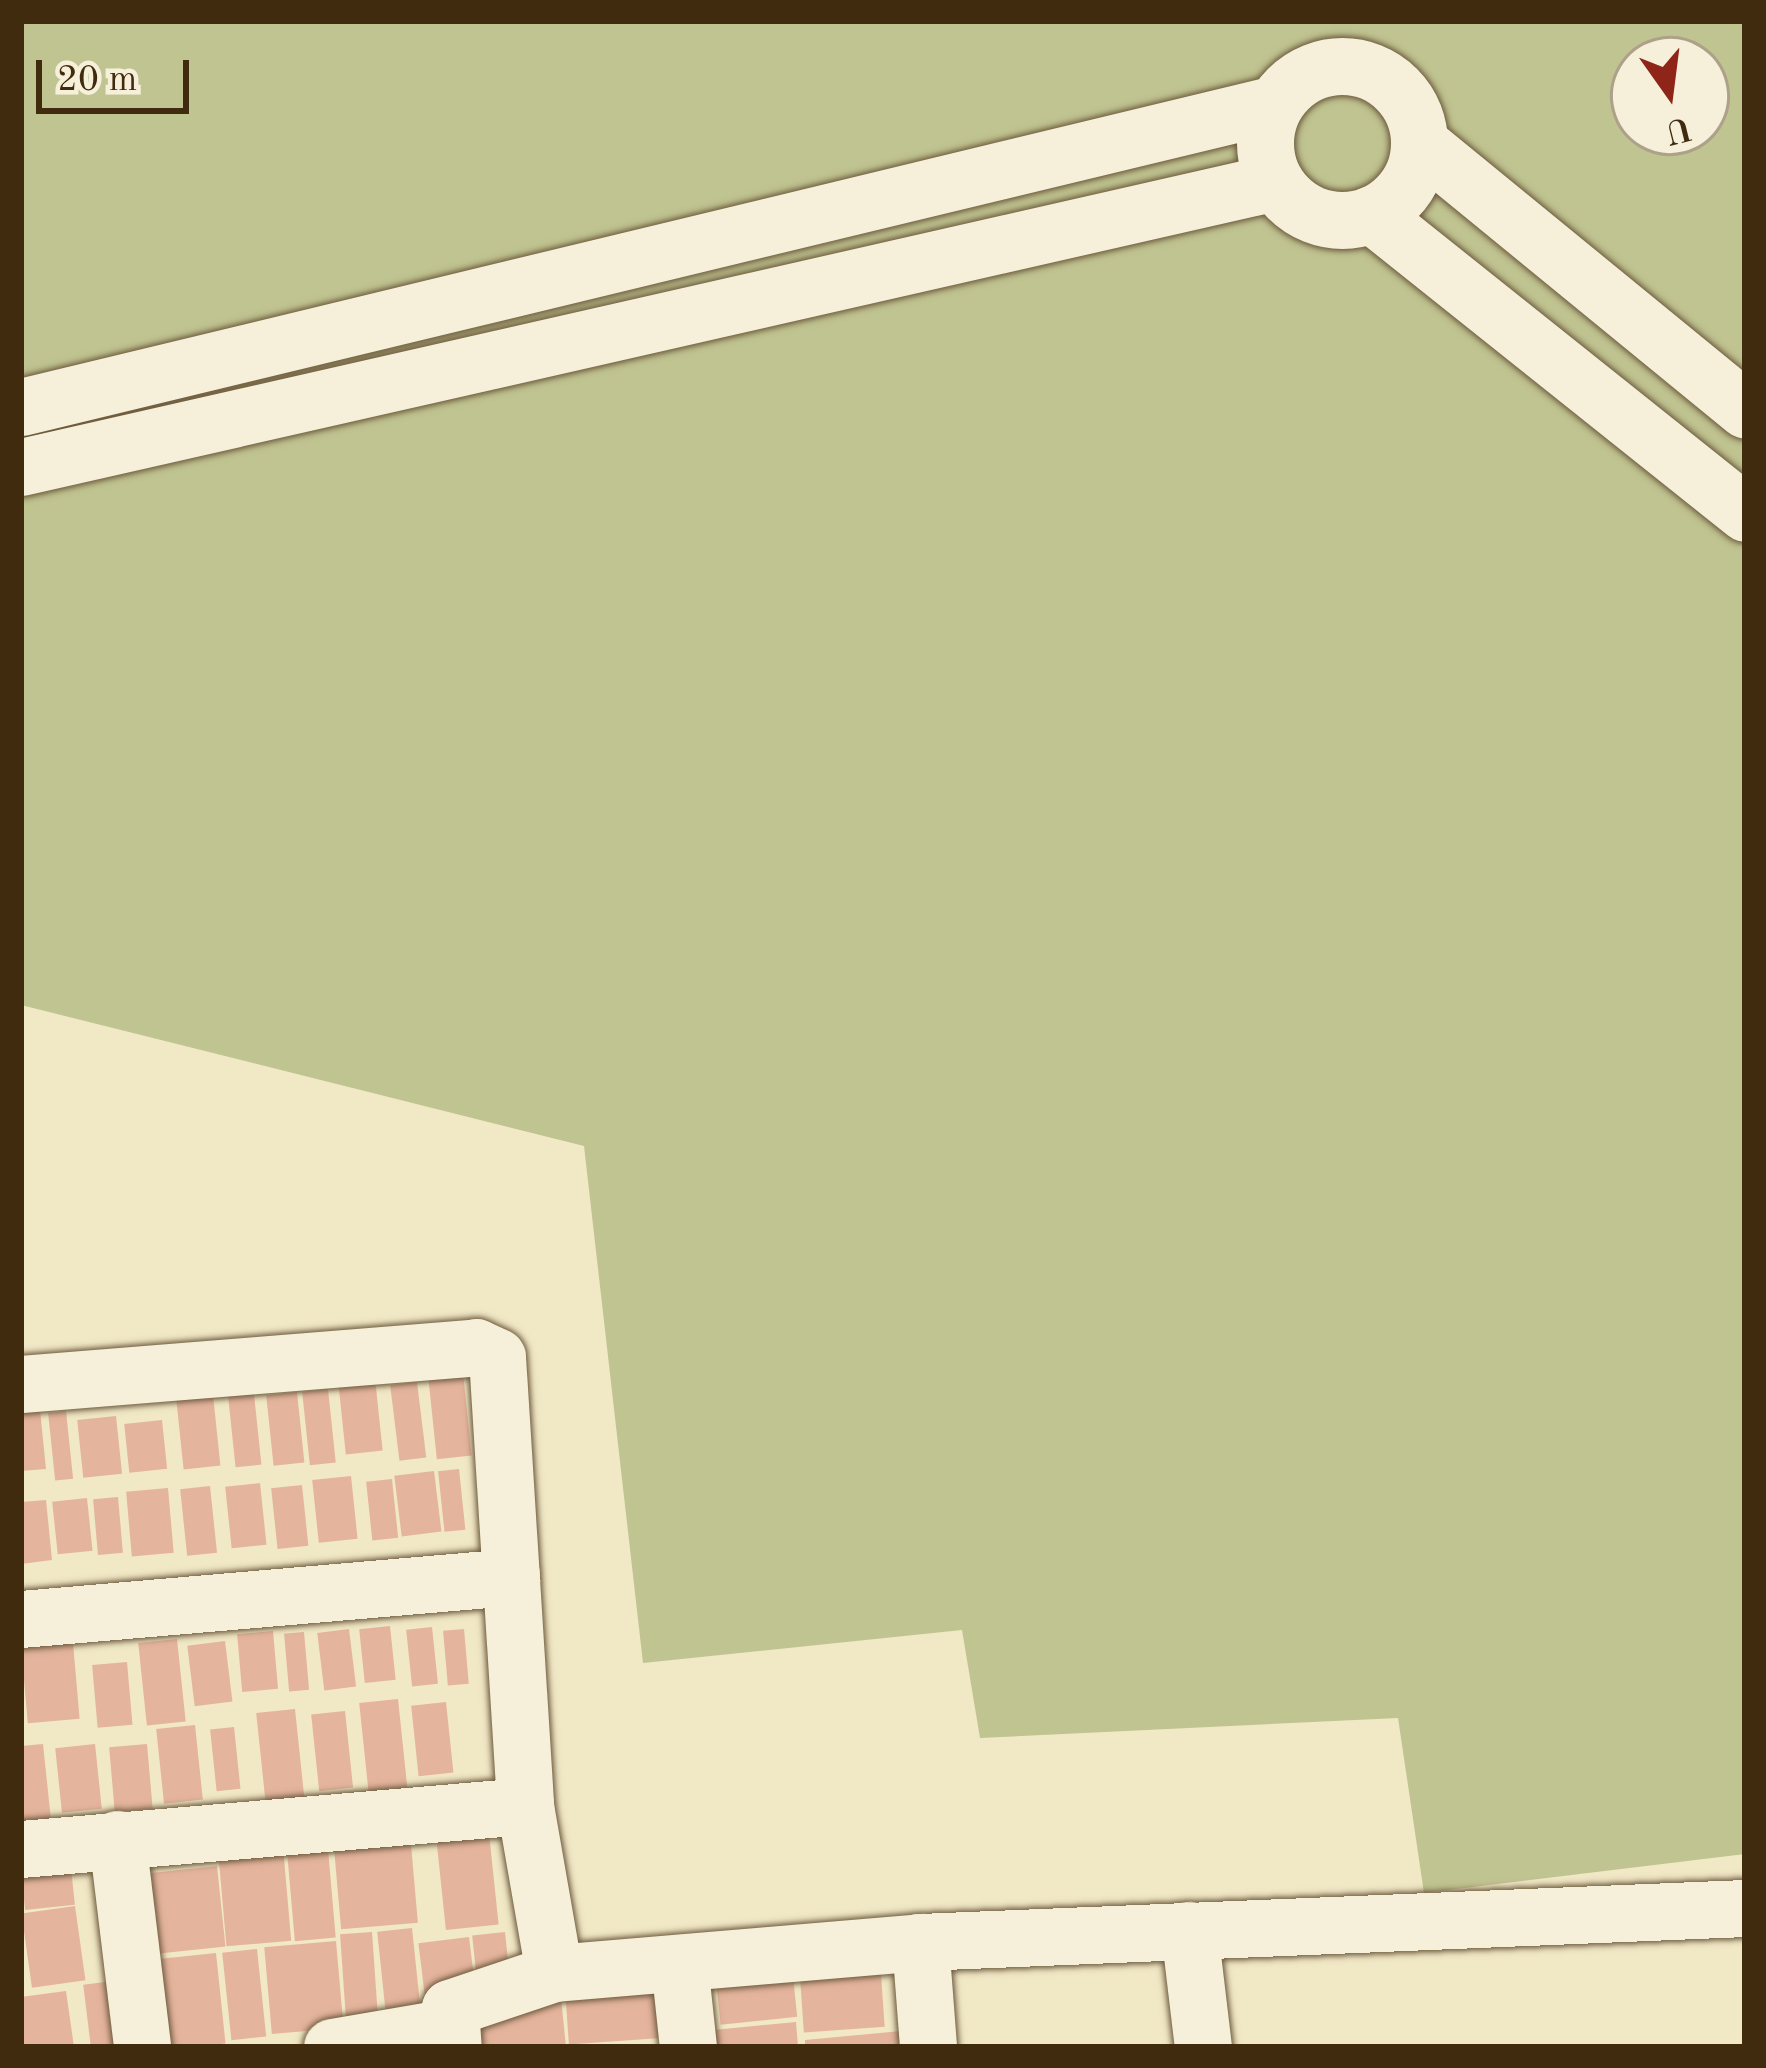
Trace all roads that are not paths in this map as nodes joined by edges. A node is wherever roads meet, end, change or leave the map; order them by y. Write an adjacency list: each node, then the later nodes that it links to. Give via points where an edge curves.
1 (1275, 104): 2 (street, via 1316,70 1369,70 1409,104); 3 (street, via 1265,130); 5 (street)
2 (1421, 144): 4 (street, via 1409,182); 8 (street)
3 (1274, 182): 4 (street, via 1315,215); 6 (street)
4 (1371, 214): 10 (street)
5 (344, 330): 6 (street); 7 (street)
6 (357, 388): 9 (street)
7 (21, 407)
8 (1745, 409)
9 (21, 467)
10 (1745, 513)
11 (21, 1384): 12 (street, via 489,1351 504,1388)
12 (511, 1577): 13 (street); 14 (street)
13 (21, 1618)
14 (525, 1807): 15 (street); 21 (street)
15 (117, 1839): 16 (street); 23 (street)
16 (21, 1850)
17 (1745, 1908): 18 (street)
18 (1189, 1930): 19 (street); 27 (street)
19 (920, 1942): 20 (street); 26 (street)
20 (679, 1963): 21 (street); 25 (street)
21 (554, 1972): 22 (street, via 486,2002 454,2005)
22 (451, 2037): 24 (street)
23 (142, 2047)
24 (332, 2047)
25 (688, 2047)
26 (928, 2047)
27 (1203, 2047)

